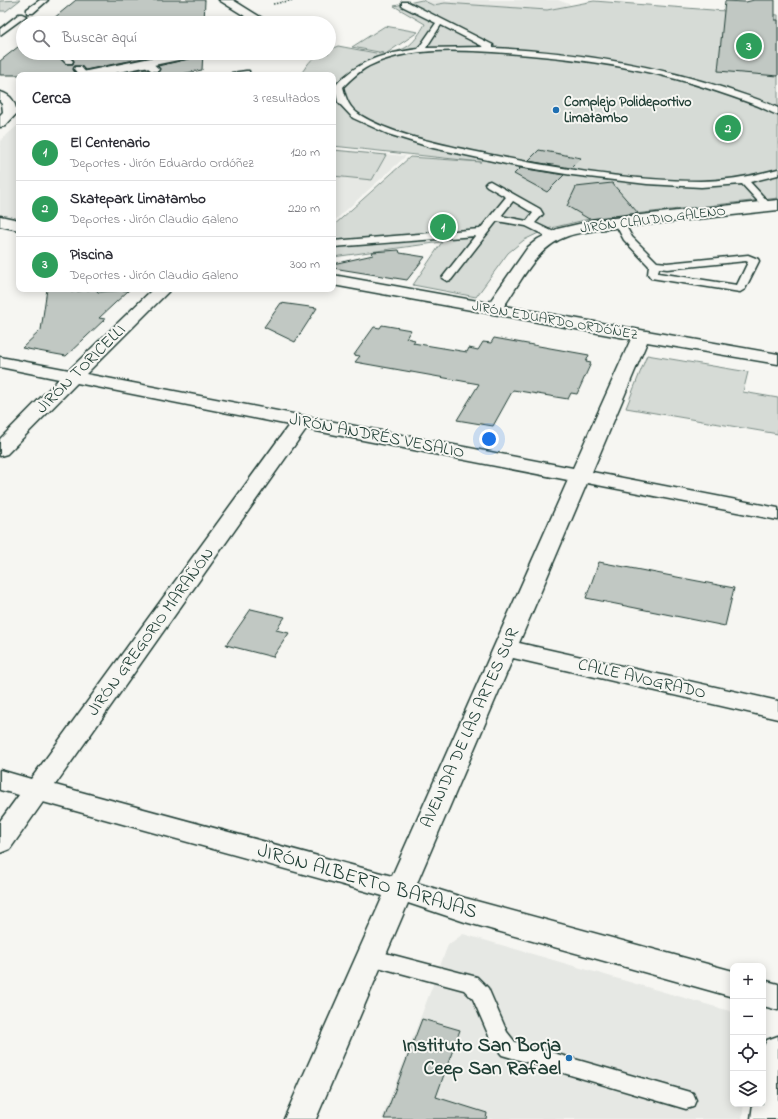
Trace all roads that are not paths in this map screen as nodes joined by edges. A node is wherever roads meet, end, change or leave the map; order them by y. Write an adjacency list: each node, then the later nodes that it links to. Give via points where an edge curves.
1 (44, 0): 4 (lane)
2 (225, 0): 5 (street)
3 (405, 4): 7 (lane)
4 (30, 11)
5 (252, 16)
6 (16, 21): 8 (lane)
7 (440, 22): 9 (lane); 11 (lane)
8 (0, 33)
9 (474, 39): 10 (lane); 11 (lane)
10 (494, 50): 11 (lane, via 456,48); 16 (lane, via 574,57 647,70 718,89)
11 (420, 51): 19 (lane, via 377,60 353,72 339,87 342,102 356,116 391,132 433,145 511,162 647,181 701,184)
12 (170, 60): 13 (street, via 151,66)
13 (93, 72)
14 (14, 90): 15 (street)
15 (0, 94): 17 (street, via 8,102 10,113)
16 (778, 112)
17 (0, 123)
18 (778, 172): 19 (lane)
19 (744, 181): 22 (lane)
20 (490, 184): 21 (lane)
21 (510, 197): 23 (lane); 27 (lane, via 537,211 538,214)
22 (773, 206): 25 (street, JIRÓN CLAUDIO GALENO)
23 (494, 217): 27 (lane); 28 (lane)
24 (0, 221): 26 (street)
25 (620, 222): 29 (street, JIRÓN CLAUDIO GALENO, via 574,229); 31 (lane, via 628,238)
26 (16, 224)
27 (529, 224): 29 (lane)
28 (483, 232): 30 (lane); 32 (lane)
29 (554, 236): 35 (street, JIRÓN CLAUDIO GALENO, via 534,250)
30 (336, 244)
31 (654, 265): 31 (lane, via 655,276 738,289 742,288 754,261 748,258)
32 (447, 278)
33 (336, 281): 35 (street, JIRÓN EDUARDO ORDÓÑEZ)
34 (160, 292): 39 (street, JIRÓN TORICELLI)
35 (493, 310): 36 (street, JIRÓN EDUARDO ORDÓÑEZ)
36 (641, 336): 37 (street, JIRÓN EDUARDO ORDÓÑEZ); 42 (street, AVENIDA DE LAS ARTES SUR)
37 (778, 359)
38 (0, 362): 39 (street, JIRÓN ANDRÉS VESALIO)
39 (73, 376): 40 (street, JIRÓN ANDRÉS VESALIO); 41 (street, JIRÓN TORICELLI)
40 (301, 422): 42 (street, JIRÓN ANDRÉS VESALIO); 47 (street, JIRÓN GREGORIO MARAÑÓN)
41 (0, 450)
42 (581, 476): 43 (street, JIRÓN ANDRÉS VESALIO); 44 (street, AVENIDA DE LAS ARTES SUR)
43 (778, 514)
44 (505, 648): 45 (street, CALLE AVOGRADO); 49 (street, AVENIDA DE LAS ARTES SUR)
45 (778, 710)
46 (0, 780): 47 (street, JIRÓN ALBERTO BARAJAS)
47 (38, 791): 48 (street, JIRÓN GREGORIO MARAÑÓN); 49 (street, JIRÓN ALBERTO BARAJAS)
48 (0, 842)
49 (400, 889): 50 (street, AVENIDA DE LAS ARTES SUR); 51 (street, JIRÓN ALBERTO BARAJAS, via 465,910)
50 (370, 957): 55 (lane, via 470,984 481,994 499,1038 509,1049); 56 (street, AVENIDA DE LAS ARTES SUR)
51 (730, 983)
52 (766, 994): 53 (street)
53 (778, 997)
54 (778, 1050): 57 (street)
55 (686, 1100)
56 (300, 1119)
57 (767, 1119)

